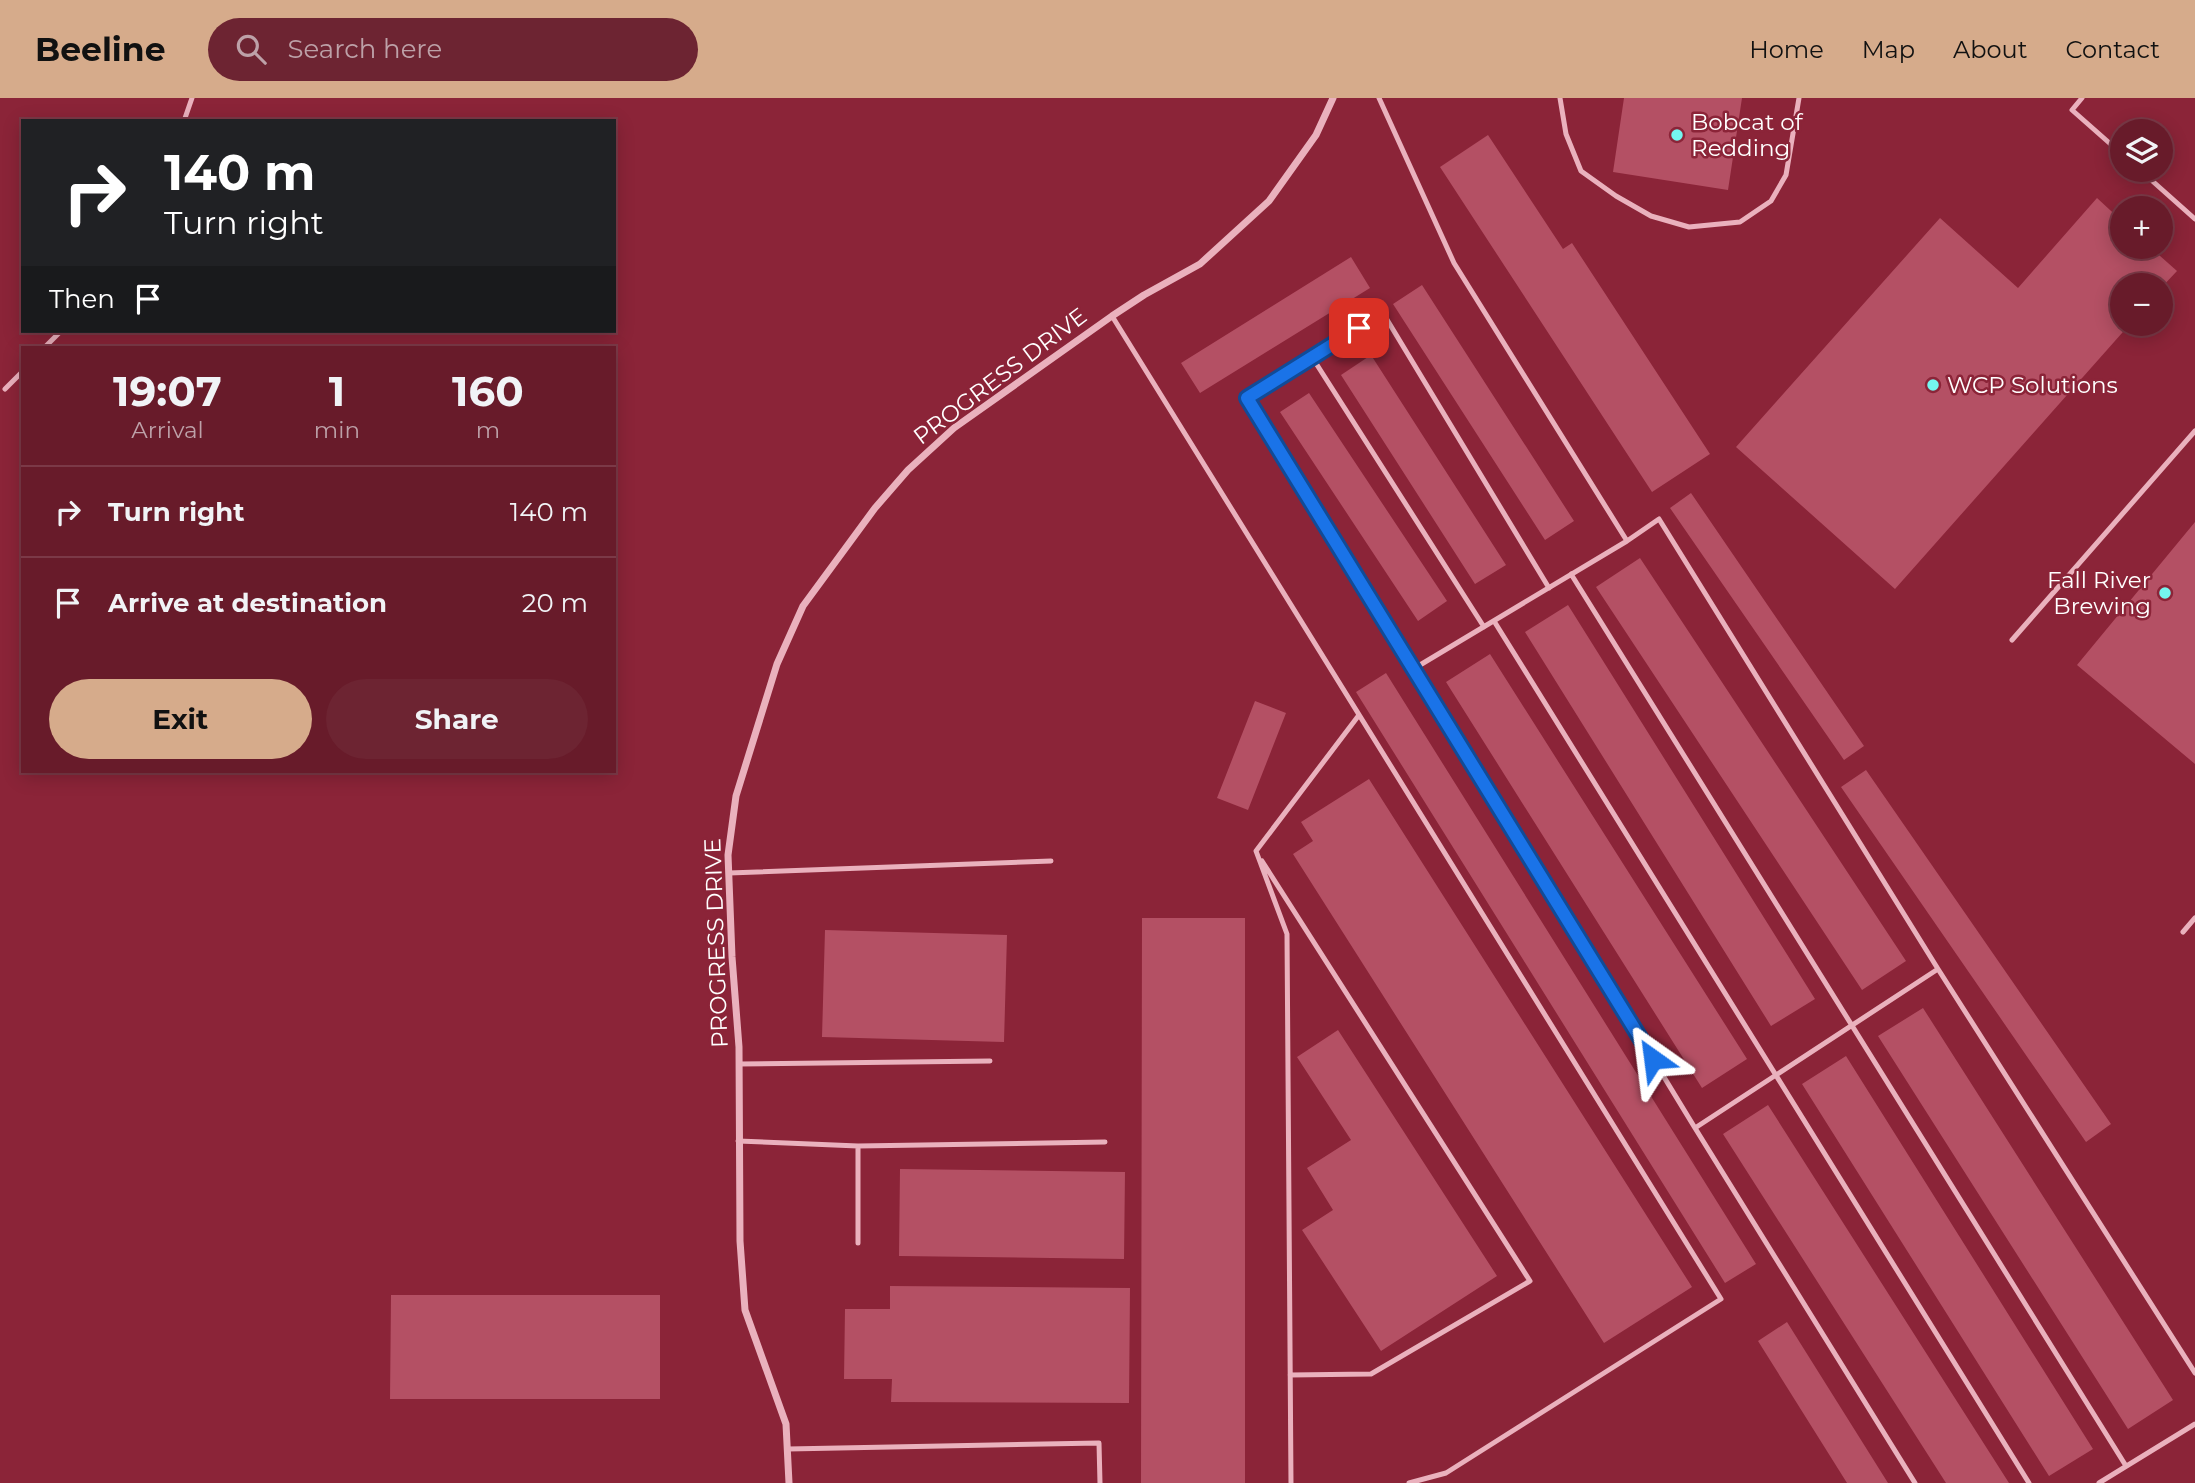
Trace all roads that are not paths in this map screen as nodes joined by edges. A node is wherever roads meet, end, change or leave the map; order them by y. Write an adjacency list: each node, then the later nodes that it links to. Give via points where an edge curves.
1 (192, 98): 7 (lane)
2 (1333, 98): 11 (street, PROGRESS DRIVE, via 1316,135 1269,201 1200,264)
3 (1379, 98): 18 (lane, via 1454,263)
4 (1560, 98): 5 (lane, via 1566,134 1581,171 1651,216 1689,227 1740,222 1771,201 1786,175)
5 (1799, 98)
6 (2082, 98): 8 (lane, via 2072,110)
7 (185, 119)
8 (2110, 144)
9 (2153, 182): 10 (lane)
10 (2195, 219)
11 (1112, 316): 25 (lane); 28 (street, PROGRESS DRIVE, via 954,428 908,470 803,606 777,664 736,796)
12 (59, 333): 13 (lane)
13 (46, 346)
14 (1312, 357): 20 (lane, via 1383,313); 22 (lane); 24 (lane, via 1247,398)
15 (21, 373): 16 (lane)
16 (5, 388)
17 (2195, 431): 23 (lane)
18 (1627, 541): 19 (lane); 31 (lane, via 1660,519)
19 (1572, 574): 20 (lane); 32 (lane)
20 (1549, 588): 21 (lane)
21 (1494, 621): 22 (lane); 35 (lane)
22 (1484, 627): 24 (lane)
23 (2012, 640)
24 (1415, 668): 36 (lane)
25 (1359, 715): 26 (lane); 49 (lane, via 1721,1299 1446,1473)
26 (1256, 851): 42 (lane, via 1287,934); 42 (lane, via 1530,1282 1371,1374)
27 (1051, 860): 28 (lane)
28 (729, 873): 34 (street, PROGRESS DRIVE)
29 (2195, 918): 30 (lane)
30 (2183, 932)
31 (1938, 969): 32 (lane); 41 (lane)
32 (1853, 1025): 35 (lane); 45 (lane)
33 (990, 1061): 34 (lane)
34 (739, 1064): 37 (street, PROGRESS DRIVE)
35 (1775, 1076): 36 (lane); 51 (lane)
36 (1695, 1128): 50 (lane)
37 (738, 1142): 39 (lane); 44 (street, PROGRESS DRIVE, via 745,1310 786,1424)
38 (1105, 1142): 39 (lane)
39 (858, 1146): 40 (lane)
40 (858, 1244)
41 (2195, 1373)
42 (1290, 1375): 48 (lane)
43 (2195, 1424): 45 (lane)
44 (788, 1449): 46 (street, PROGRESS DRIVE); 47 (lane, via 1099,1443)
45 (2126, 1466): 52 (lane)
46 (789, 1483)
47 (1100, 1483)
48 (1291, 1483)
49 (1409, 1483)
50 (1915, 1483)
51 (2029, 1483)
52 (2099, 1483)

